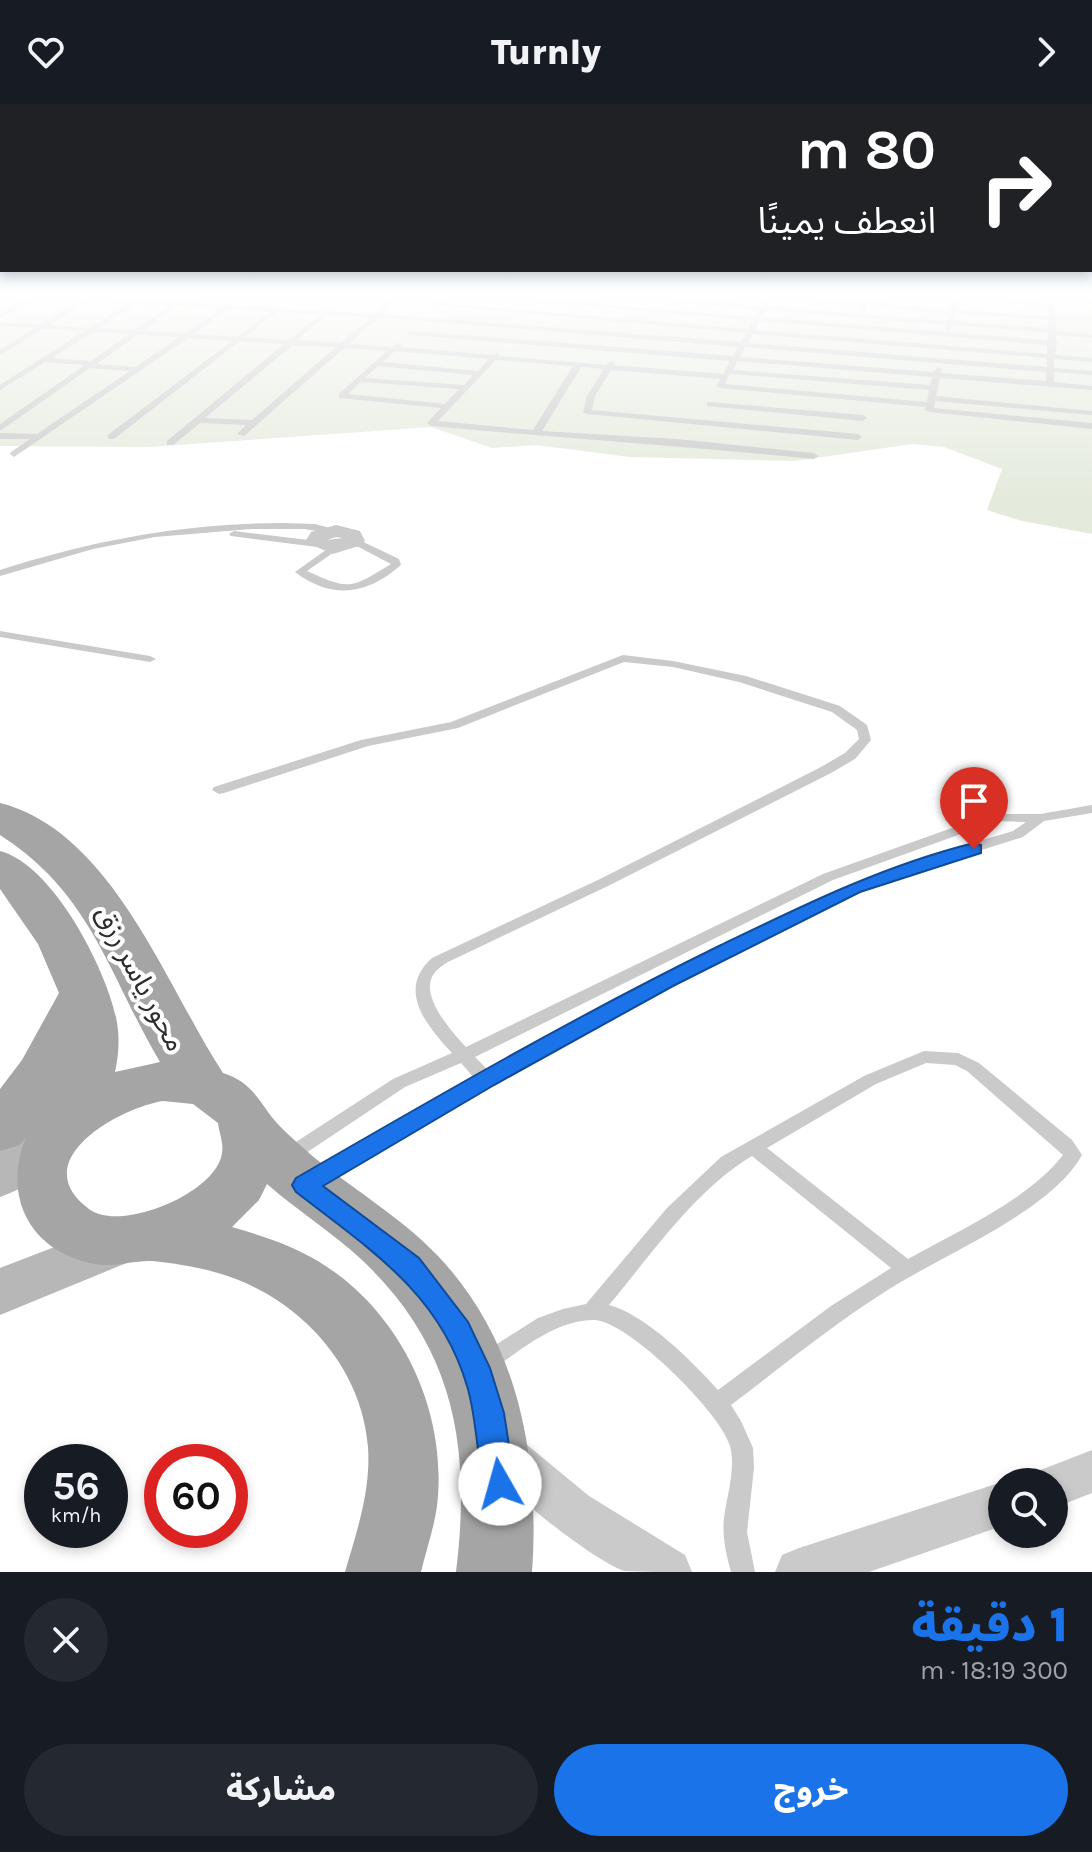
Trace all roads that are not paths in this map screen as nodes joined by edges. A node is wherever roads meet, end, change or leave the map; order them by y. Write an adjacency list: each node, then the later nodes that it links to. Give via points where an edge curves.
1 (92, 364): 40 (lane)
2 (377, 364): 26 (lane)
3 (37, 365): 29 (lane)
4 (97, 365): 20 (lane)
5 (144, 365): 20 (lane)
6 (205, 365): 45 (lane)
7 (265, 365): 36 (lane)
8 (323, 365): 37 (lane)
9 (383, 365): 22 (lane)
10 (488, 365): 22 (lane)
11 (572, 365): 12 (lane)
12 (578, 365): 19 (lane); 41 (lane)
13 (609, 365): 19 (lane)
14 (734, 365): 25 (lane)
15 (810, 365): 24 (lane)
16 (939, 365): 24 (lane)
17 (988, 365): 21 (lane)
18 (1051, 365): 21 (lane)
19 (607, 367): 25 (lane); 38 (lane, via 587,412)
20 (137, 369): 44 (lane)
21 (1050, 369): 23 (lane); 27 (lane)
22 (479, 373): 28 (lane)
23 (1092, 373)
24 (936, 374): 27 (lane); 31 (lane)
25 (725, 379): 31 (lane); 31 (lane); 32 (lane)
26 (358, 380): 28 (lane); 33 (lane, via 342,396)
27 (1050, 384): 30 (lane)
28 (464, 387): 33 (lane)
29 (0, 388)
30 (1092, 388)
31 (931, 397): 34 (lane); 39 (lane, via 929,410 937,412)
32 (710, 404): 35 (lane); 38 (lane)
33 (445, 406): 41 (lane, via 433,425)
34 (1092, 413)
35 (863, 418)
36 (198, 420): 37 (lane); 47 (lane)
37 (253, 423): 42 (lane)
38 (699, 423): 46 (lane)
39 (1092, 426)
40 (0, 428)
41 (536, 433): 49 (lane)
42 (241, 434)
43 (0, 436): 44 (lane)
44 (37, 437): 48 (lane)
45 (111, 437)
46 (858, 437)
47 (170, 443)
48 (14, 454)
49 (814, 456)
50 (335, 541): 50 (lane, via 395,561 396,565 345,592 300,572); 51 (lane, via 290,525 164,532 88,546); 52 (lane, via 215,533 173,536 71,556)
51 (0, 573)
52 (0, 581)
53 (0, 634): 54 (lane)
54 (150, 659)
55 (219, 790): 62 (lane, via 365,743 454,725 623,658 742,679 836,709 863,728 865,740 826,770 442,958 425,975 421,992 428,1011)
56 (1092, 809): 58 (lane)
57 (0, 816): 64 (main road, محور ياسر رزق, via 57,853 91,888 119,929 166,1031)
58 (1040, 818): 59 (lane, via 996,817); 61 (lane, via 1018,834)
59 (870, 863): 61 (lane); 62 (lane, via 775,902)
60 (0, 865): 65 (main road, محور ياسر رزق, via 52,921 83,994 42,1072)
61 (882, 877): 63 (lane, via 666,981)
62 (464, 1055): 63 (lane); 67 (lane, via 399,1083)
63 (486, 1079): 67 (lane)
64 (203, 1086): 65 (main road, via 143,1084 102,1097); 67 (main road, via 233,1102)
65 (40, 1129): 68 (main road); 69 (main road, via 39,1175 49,1210 84,1234)
66 (753, 1147): 70 (lane); 70 (lane, via 870,1080 924,1057 958,1059 973,1067 1066,1145 1073,1155 1067,1167 1011,1208); 72 (lane, via 727,1162 674,1213)
67 (278, 1158): 69 (main road, via 249,1160 230,1193 196,1220); 73 (main road, via 410,1266 458,1330)
68 (0, 1177)
69 (139, 1239): 71 (main road); 79 (main road, via 212,1244 266,1262 318,1294 373,1352 403,1430 399,1515)
70 (907, 1269): 74 (lane)
71 (0, 1292)
72 (591, 1312): 73 (lane, via 565,1317); 74 (lane, via 611,1314 631,1325)
73 (476, 1368): 75 (main road)
74 (716, 1404): 82 (lane, via 741,1441 736,1549)
75 (496, 1447): 80 (main road, via 500,1523); 81 (street, via 573,1512)
76 (1092, 1471): 77 (street)
77 (1068, 1480)
78 (988, 1509): 83 (street)
79 (383, 1572)
80 (494, 1572)
81 (668, 1572)
82 (743, 1572)
83 (799, 1572)

